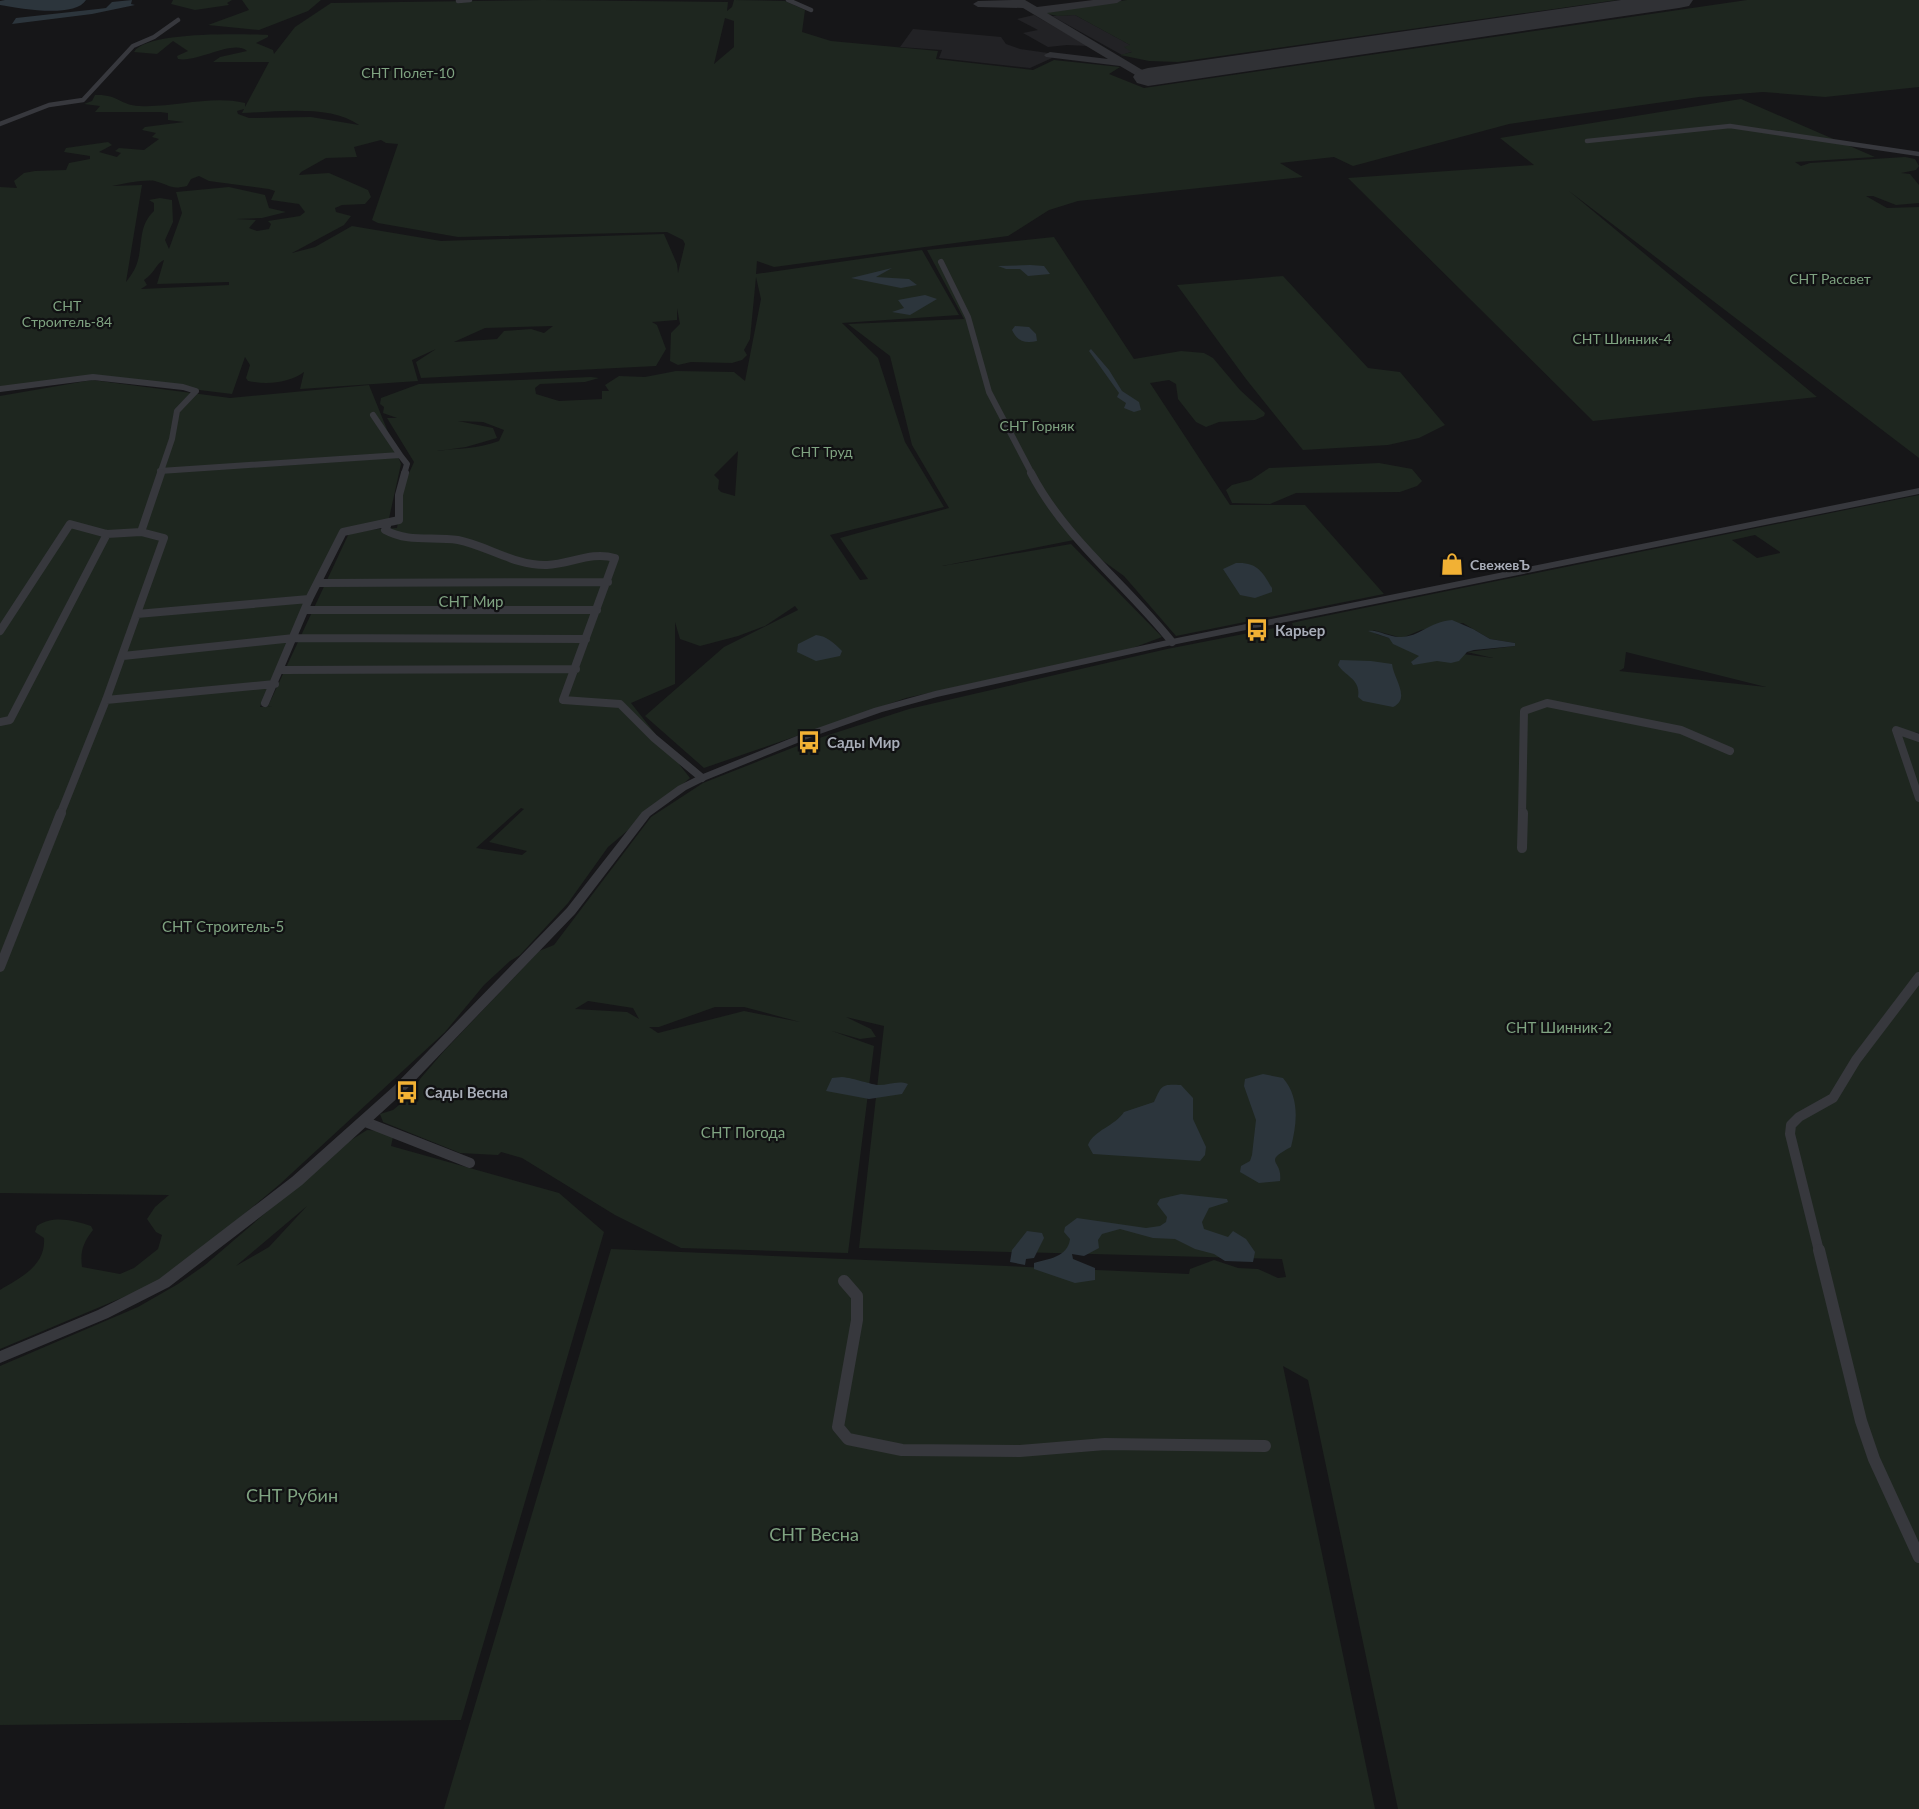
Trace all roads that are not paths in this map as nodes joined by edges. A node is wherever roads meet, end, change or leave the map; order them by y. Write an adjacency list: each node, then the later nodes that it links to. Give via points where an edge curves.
1 (470, 0): 3 (street)
2 (788, 0): 4 (street)
3 (458, 1)
4 (811, 10)
5 (178, 20): 6 (street, via 133,46 83,100 49,105)
6 (0, 124)
7 (1587, 141): 8 (street, via 1735,126)
8 (1919, 154)
9 (941, 262): 27 (street, via 968,317 989,392 1042,493 1083,546 1144,607)
10 (0, 389): 13 (street, via 93,377 196,391 177,411)
11 (373, 415): 12 (street)
12 (400, 455): 13 (street); 15 (street, via 407,464 399,495 399,520)
13 (160, 471): 16 (street)
14 (1919, 491): 27 (street)
15 (387, 526): 18 (street, via 385,530 407,540 456,540 504,559 531,564 549,565 608,555 615,558); 19 (street, via 350,528 343,532)
16 (141, 532): 17 (street); 23 (street, via 164,538)
17 (107, 534): 24 (street, via 70,524); 34 (street, via 10,720)
18 (609, 582): 19 (street); 22 (street)
19 (320, 583): 20 (street)
20 (309, 599): 21 (street); 23 (street)
21 (306, 609): 22 (street); 25 (street)
22 (597, 610): 26 (street)
23 (137, 614): 28 (street)
24 (0, 631)
25 (294, 639): 26 (street); 28 (street); 30 (street)
26 (586, 639): 29 (street)
27 (1172, 642): 37 (street, via 905,702 813,733)
28 (123, 656): 32 (street)
29 (576, 669): 30 (street); 37 (street, via 563,700 620,704)
30 (280, 670): 31 (street)
31 (274, 684): 32 (street); 33 (street)
32 (106, 700): 40 (street)
33 (265, 704)
34 (0, 722)
35 (1919, 738): 38 (street, via 1896,730)
36 (1730, 751): 39 (street, via 1681,730 1548,703 1524,711)
37 (702, 778): 42 (street, via 646,814 571,911 399,1089)
38 (1919, 798)
39 (1522, 848)
40 (0, 967)
41 (1919, 977): 47 (street, via 1856,1060 1833,1098 1799,1117 1791,1125 1790,1134 1861,1421)
42 (363, 1121): 43 (street); 45 (street, via 297,1181 164,1283 114,1310)
43 (470, 1163)
44 (844, 1281): 46 (street, via 857,1296 857,1320 838,1427 848,1439 902,1450 1020,1450 1105,1444)
45 (0, 1357)
46 (1265, 1446)
47 (1919, 1557)

